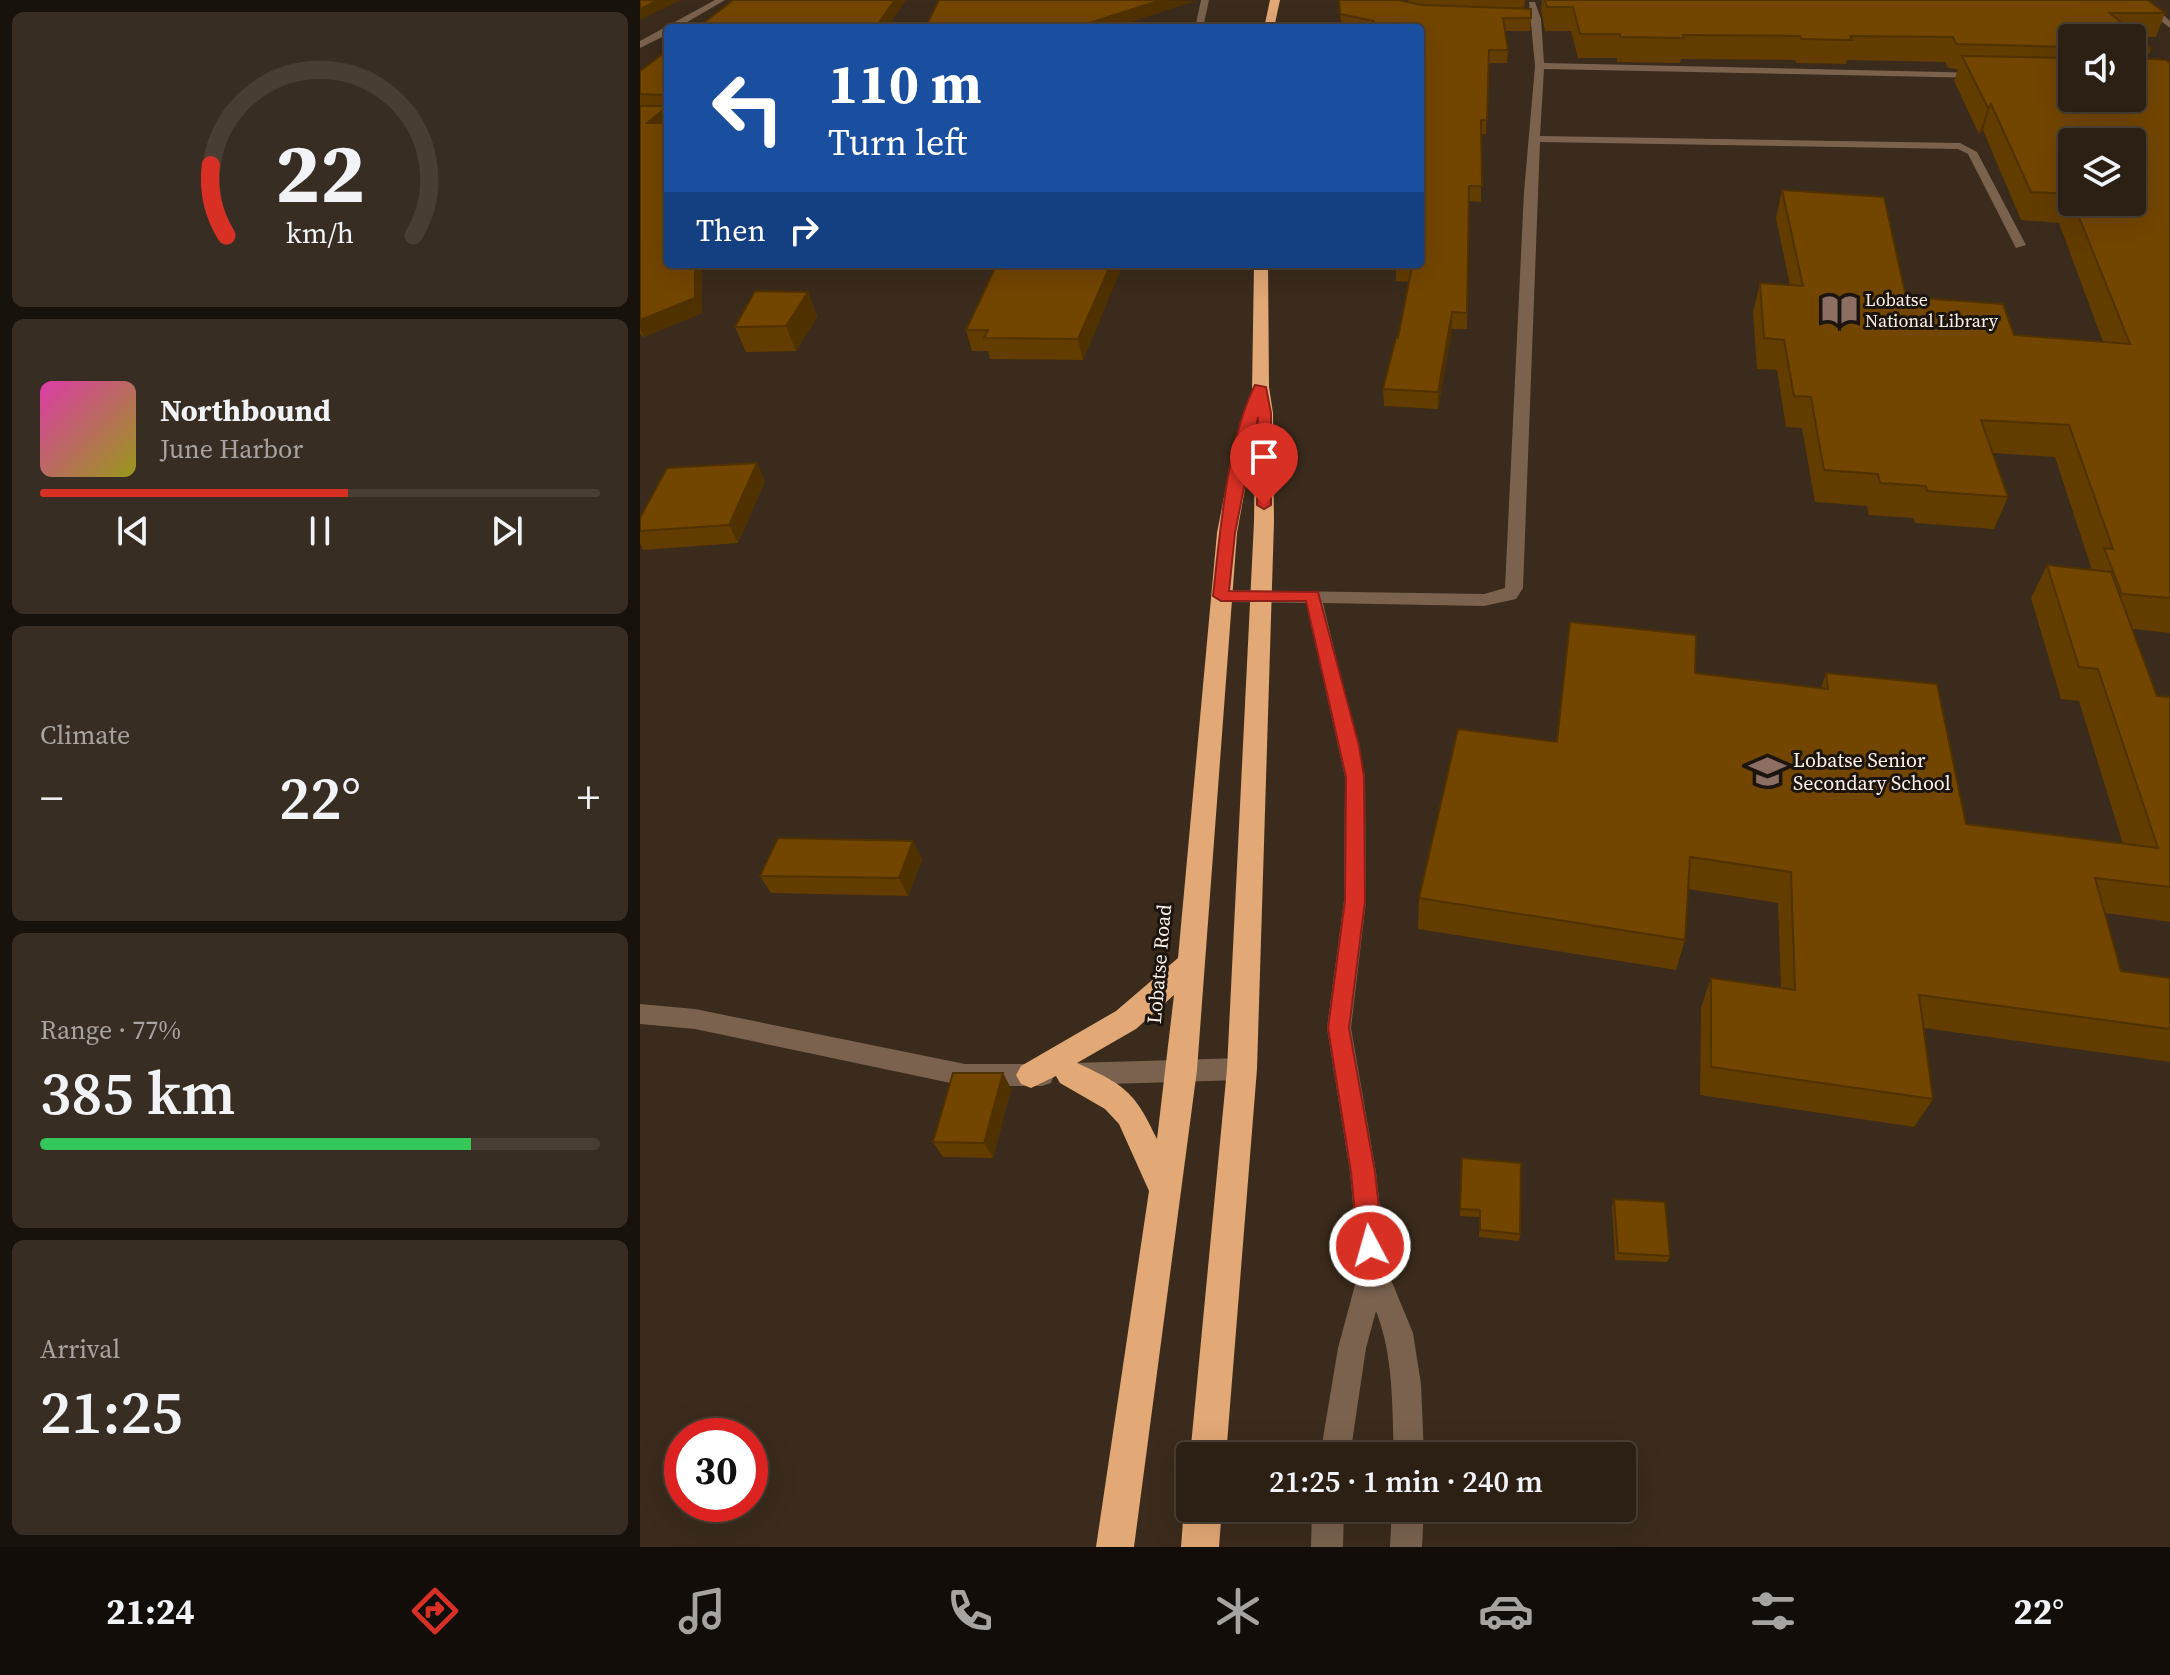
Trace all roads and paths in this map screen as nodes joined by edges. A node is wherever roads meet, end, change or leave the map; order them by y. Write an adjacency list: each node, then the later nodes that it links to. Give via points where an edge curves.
1 (721, 0): 9 (street)
2 (1205, 0): 10 (street)
3 (1275, 0): 11 (highway)
4 (1527, 3): 5 (street); 8 (street)
5 (1547, 4)
6 (2133, 13): 12 (street, via 2158,15)
7 (1522, 14): 8 (street)
8 (1536, 14): 15 (street)
9 (678, 24)
10 (1200, 24)
11 (1270, 24)
12 (2170, 25)
13 (664, 32): 14 (street)
14 (640, 45)
15 (1539, 66): 16 (street); 17 (street)
16 (1994, 75)
17 (1533, 139): 18 (street, via 1960,146 1972,152); 23 (street, via 1514,588 1510,595 1484,600)
18 (2020, 245)
19 (1261, 268): 20 (highway, Lobatse Road)
20 (1260, 387): 21 (highway, Lobatse Road); 22 (highway, Lobatse Road, via 1244,440)
21 (1261, 595): 22 (street); 23 (street); 26 (highway, Lobatse Road)
22 (1221, 596): 24 (highway, Lobatse Road)
23 (1313, 596): 31 (street, via 1355,777 1355,901 1339,1028)
24 (1192, 962): 27 (highway, Lobatse Road); 29 (highway, via 1126,1020)
25 (640, 1014): 29 (street, via 695,1019 965,1075)
26 (1242, 1069): 27 (street); 32 (highway, Lobatse Road)
27 (1182, 1070): 28 (street); 30 (highway, Lobatse Road)
28 (1070, 1074): 29 (street); 30 (highway, via 1116,1099 1130,1114)
29 (1031, 1075)
30 (1166, 1193): 38 (highway, Lobatse Road)
31 (1373, 1270): 33 (street, via 1352,1348); 34 (street, via 1399,1333)
32 (1209, 1442)
33 (1337, 1442)
34 (1408, 1442)
35 (1202, 1522): 39 (highway)
36 (1328, 1522): 40 (street)
37 (1407, 1522): 41 (street)
38 (1115, 1547)
39 (1200, 1547)
40 (1327, 1547)
41 (1406, 1547)

